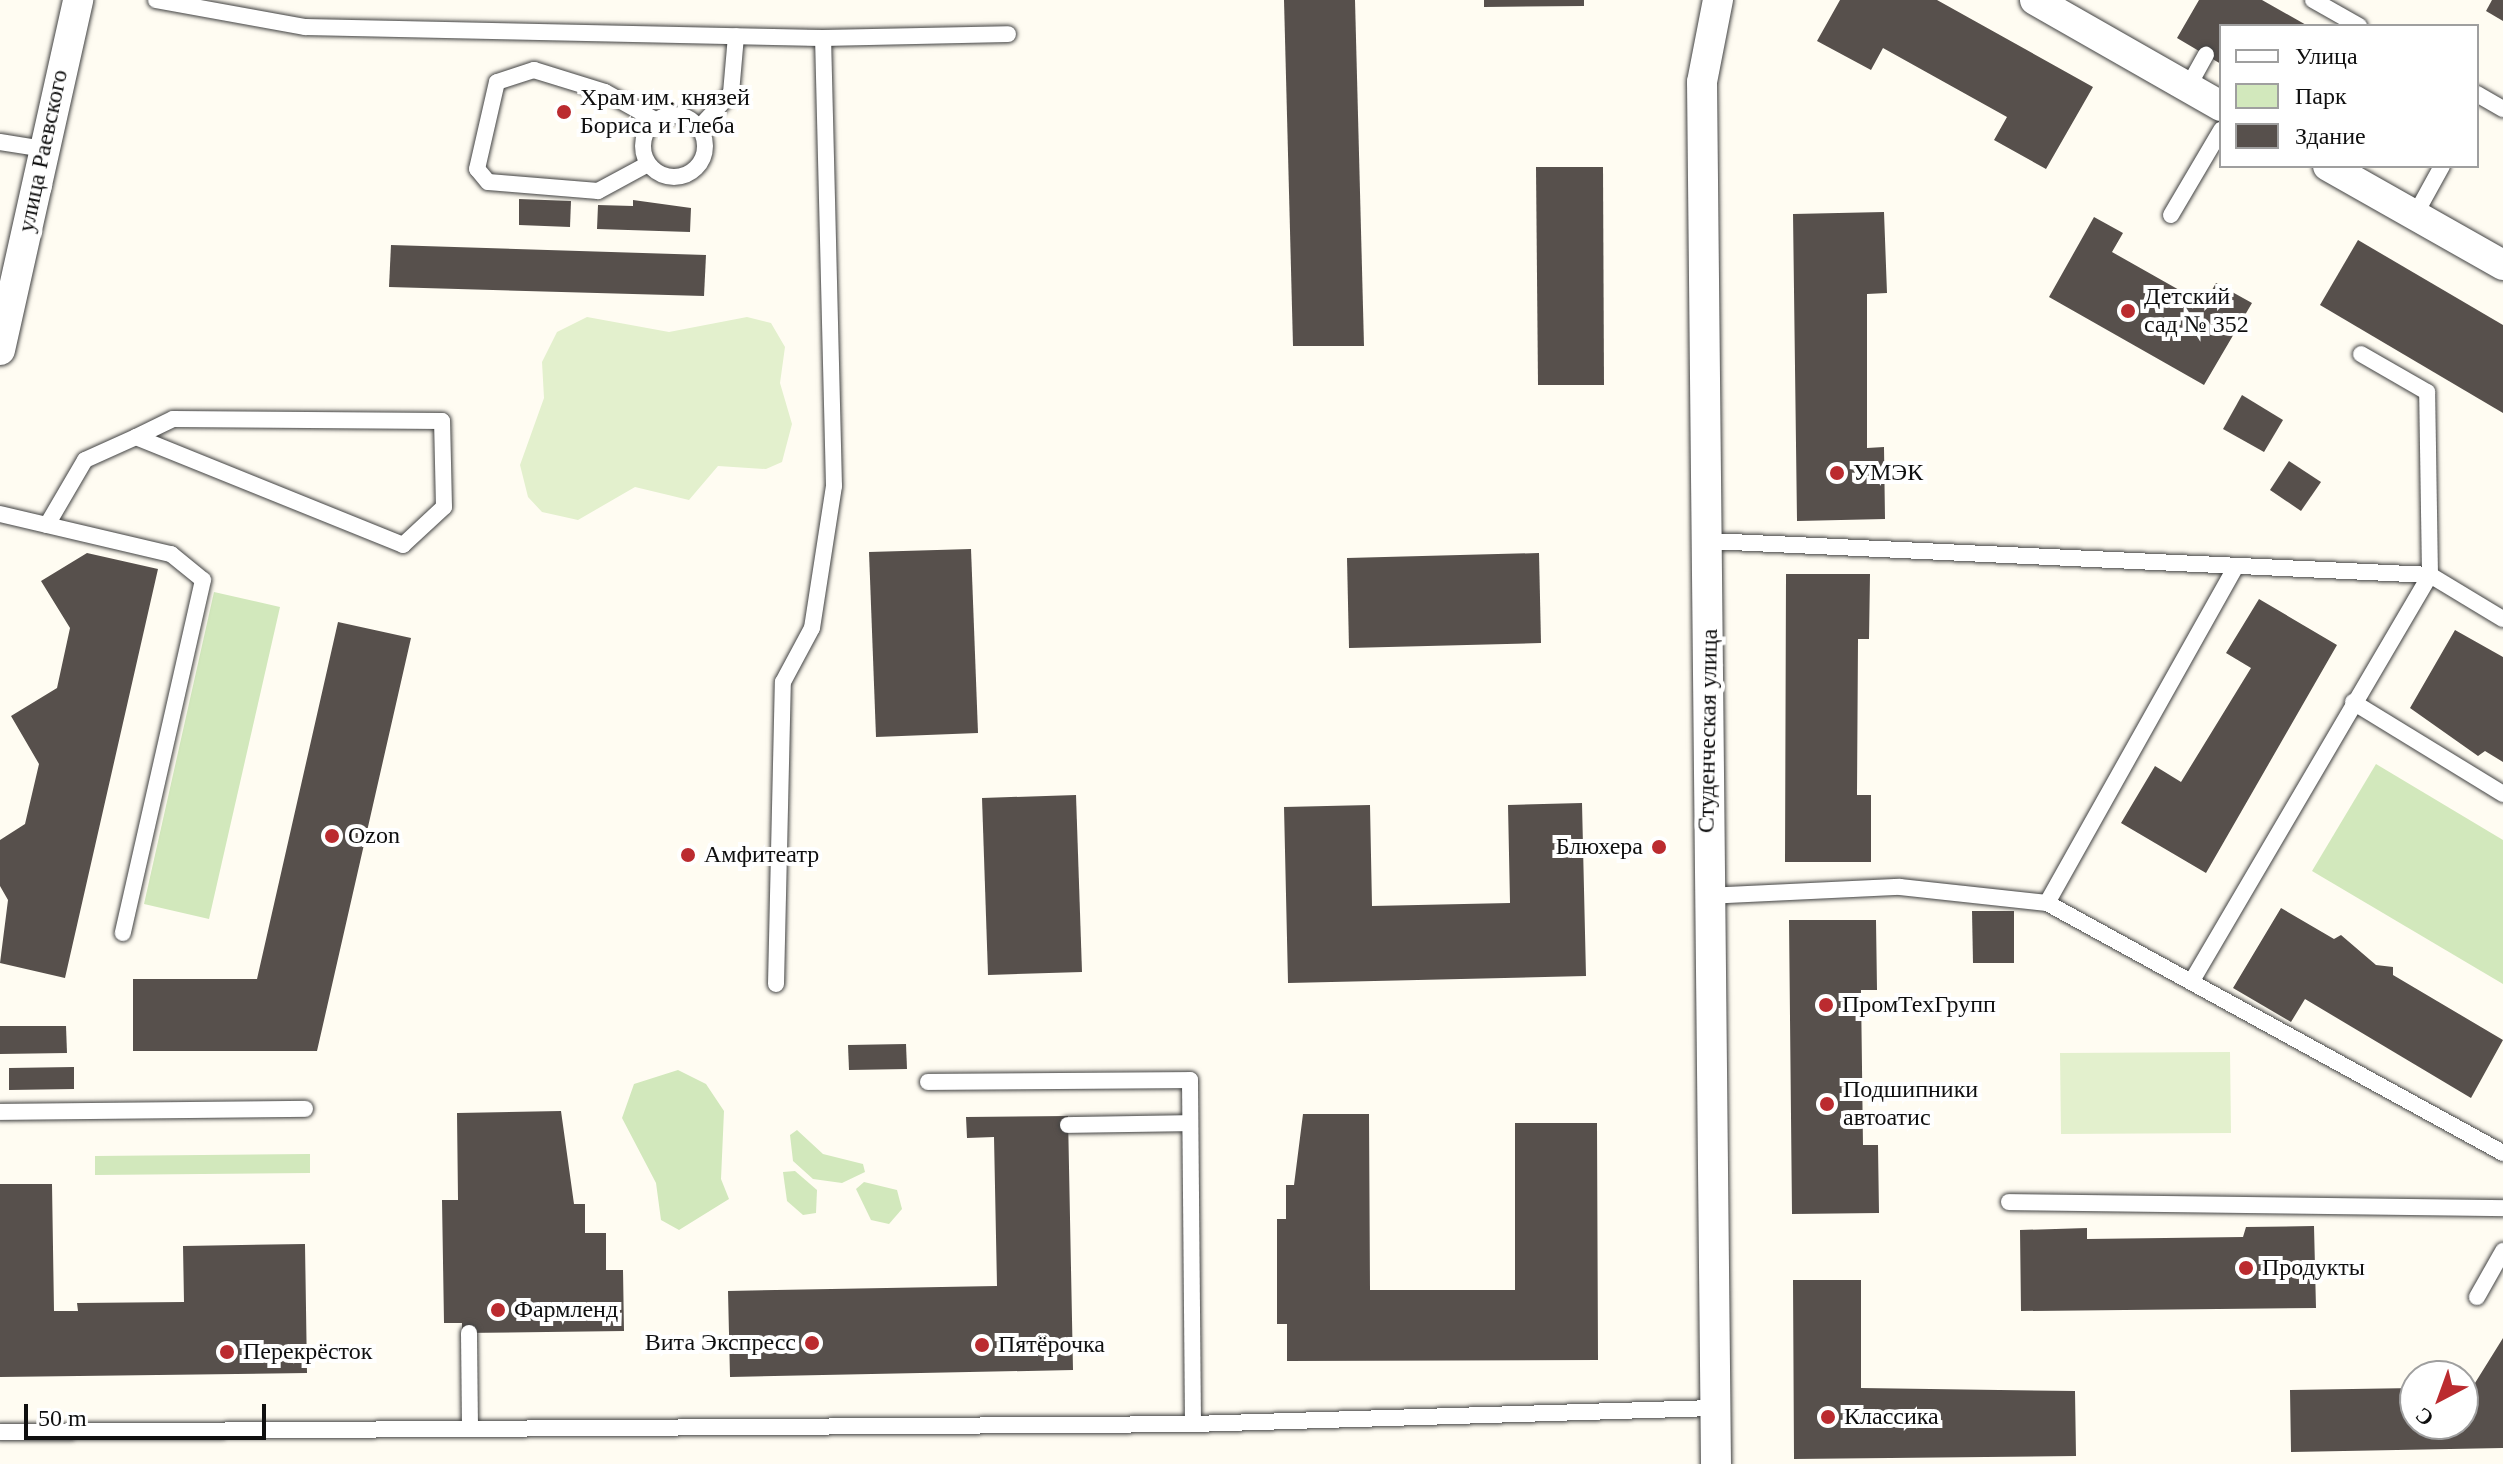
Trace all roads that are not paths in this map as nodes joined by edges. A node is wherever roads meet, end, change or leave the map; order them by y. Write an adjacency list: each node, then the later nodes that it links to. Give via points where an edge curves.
1 (78, 0): 19 (street, улица Раевского)
2 (156, 0): 8 (lane, via 305,27)
3 (1718, 0): 32 (street, Студенческая улица, via 1702,82)
4 (2035, 0): 11 (street)
5 (2313, 0): 6 (lane)
6 (2355, 24)
7 (1008, 34): 9 (lane)
8 (736, 36): 9 (lane); 16 (lane, via 731,93)
9 (823, 38): 42 (lane, via 834,486 812,628 783,682)
10 (2206, 55): 11 (lane)
11 (2188, 87): 13 (street)
12 (2479, 98): 14 (lane)
13 (2219, 105)
14 (2503, 109)
15 (655, 120): 16 (lane, via 679,115); 20 (lane, via 643,141); 20 (lane, via 605,92 534,70 497,82 477,169 488,182 598,191)
16 (699, 128): 20 (lane, via 705,152 692,171 669,177)
17 (2219, 133): 23 (lane)
18 (0, 142): 19 (lane)
19 (39, 148): 25 (street, улица Раевского)
20 (648, 164)
21 (2332, 168): 24 (street)
22 (2441, 168): 24 (lane)
23 (2171, 215)
24 (2415, 215): 26 (street)
25 (10, 255): 27 (street, улица Раевского)
26 (2503, 265)
27 (0, 350)
28 (2361, 354): 34 (lane, via 2427,392)
29 (136, 437): 29 (lane, via 403,545 444,507 442,421 173,419); 31 (lane, via 85,460)
30 (0, 514): 31 (lane)
31 (47, 525): 40 (lane, via 171,554 203,580)
32 (1710, 541): 33 (lane); 38 (street, Студенческая улица)
33 (2236, 566): 34 (lane); 39 (lane)
34 (2430, 575): 35 (lane); 36 (lane)
35 (2503, 619)
36 (2353, 702): 37 (lane); 41 (lane)
37 (2503, 794)
38 (1706, 896): 39 (lane, via 1900,887); 54 (street, Студенческая улица)
39 (2047, 903): 41 (lane)
40 (123, 933)
41 (2193, 979): 48 (lane)
42 (776, 984)
43 (928, 1082): 46 (lane, via 1190,1080)
44 (305, 1109): 45 (lane)
45 (0, 1112)
46 (1190, 1123): 47 (lane); 55 (lane)
47 (1068, 1125)
48 (2503, 1153)
49 (2009, 1202): 50 (lane)
50 (2503, 1208)
51 (2503, 1251): 52 (lane)
52 (2477, 1297)
53 (469, 1333): 56 (lane)
54 (1715, 1408): 55 (lane); 58 (street, Студенческая улица)
55 (1193, 1424): 56 (lane)
56 (470, 1429): 57 (lane)
57 (0, 1432)
58 (1716, 1464)

